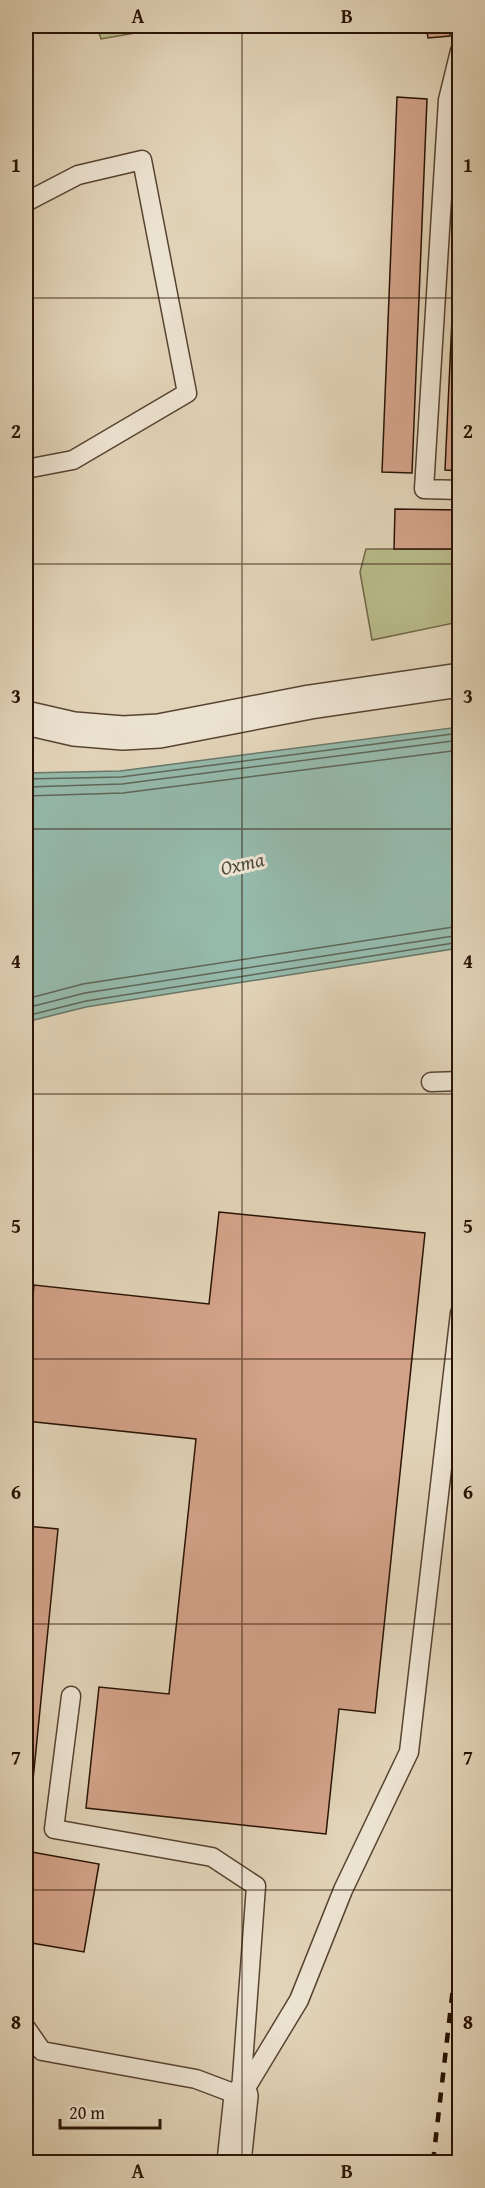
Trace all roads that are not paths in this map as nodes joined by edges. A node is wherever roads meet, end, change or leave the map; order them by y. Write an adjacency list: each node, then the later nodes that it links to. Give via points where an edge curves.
1 (459, 51): 4 (lane, via 448,100 424,489)
2 (26, 202): 3 (lane, via 78,175 142,160 187,393 73,460)
3 (26, 469)
4 (459, 490)
5 (459, 680): 6 (street, via 310,702 159,731 123,734 74,729)
6 (26, 718)
7 (459, 1081): 8 (lane)
8 (431, 1082)
9 (459, 1313): 12 (lane, via 409,1752 343,1890 299,2000)
10 (71, 1696): 12 (lane, via 54,1829 212,1857 256,1886)
11 (26, 2028): 12 (lane, via 42,2051 196,2079)
12 (241, 2096): 13 (street)
13 (234, 2163)

